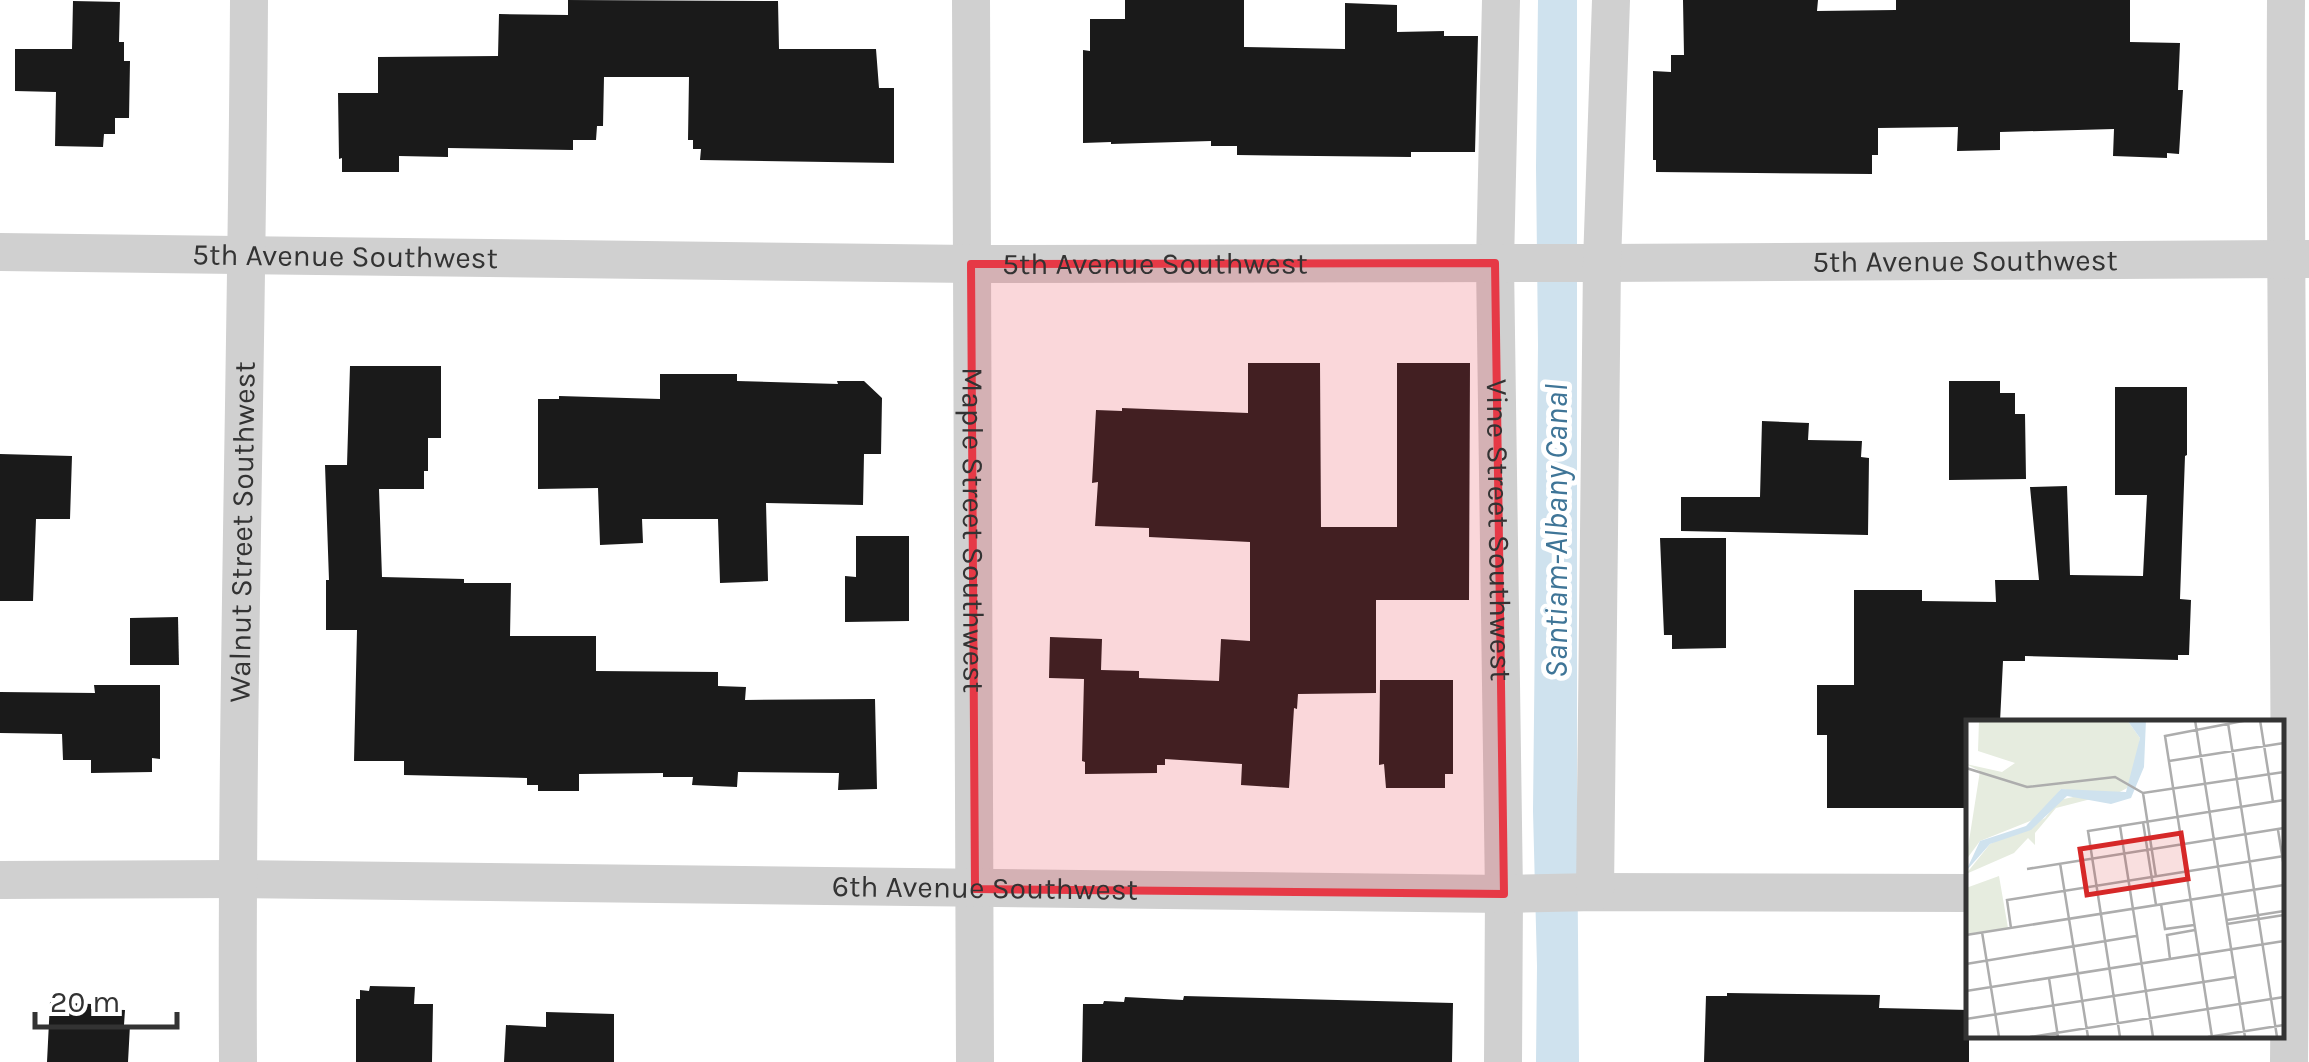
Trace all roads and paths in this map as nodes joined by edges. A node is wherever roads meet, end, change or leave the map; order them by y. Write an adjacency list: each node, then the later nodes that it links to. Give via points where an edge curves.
1 (249, 0): 7 (street, Walnut Street Southwest)
2 (971, 0): 11 (street, Maple Street Southwest)
3 (1501, 0): 9 (street, Vine Street Southwest)
4 (1611, 0): 10 (street)
5 (2286, 0): 8 (street)
6 (0, 252): 7 (street, 5th Avenue Southwest)
7 (248, 254): 11 (street, 5th Avenue Southwest); 12 (street, Walnut Street Southwest)
8 (2297, 259): 10 (street, 5th Avenue Southwest); 17 (street)
9 (1510, 262): 10 (street, 5th Avenue Southwest); 11 (street, 5th Avenue Southwest); 18 (street, Vine Street Southwest)
10 (1592, 263): 15 (street)
11 (971, 264): 14 (street, Maple Street Southwest)
12 (237, 879): 13 (street, 6th Avenue Southwest); 14 (street, 6th Avenue Southwest); 19 (street, Walnut Street Southwest)
13 (0, 880)
14 (975, 889): 18 (street, 6th Avenue Southwest); 20 (street, Maple Street Southwest)
15 (1591, 892): 16 (street, 6th Avenue Southwest); 18 (street, 6th Avenue Southwest)
16 (1966, 893)
17 (2294, 893): 22 (street)
18 (1515, 894): 21 (street, Vine Street Southwest)
19 (238, 1062)
20 (975, 1062)
21 (1504, 1062)
22 (2289, 1062)

